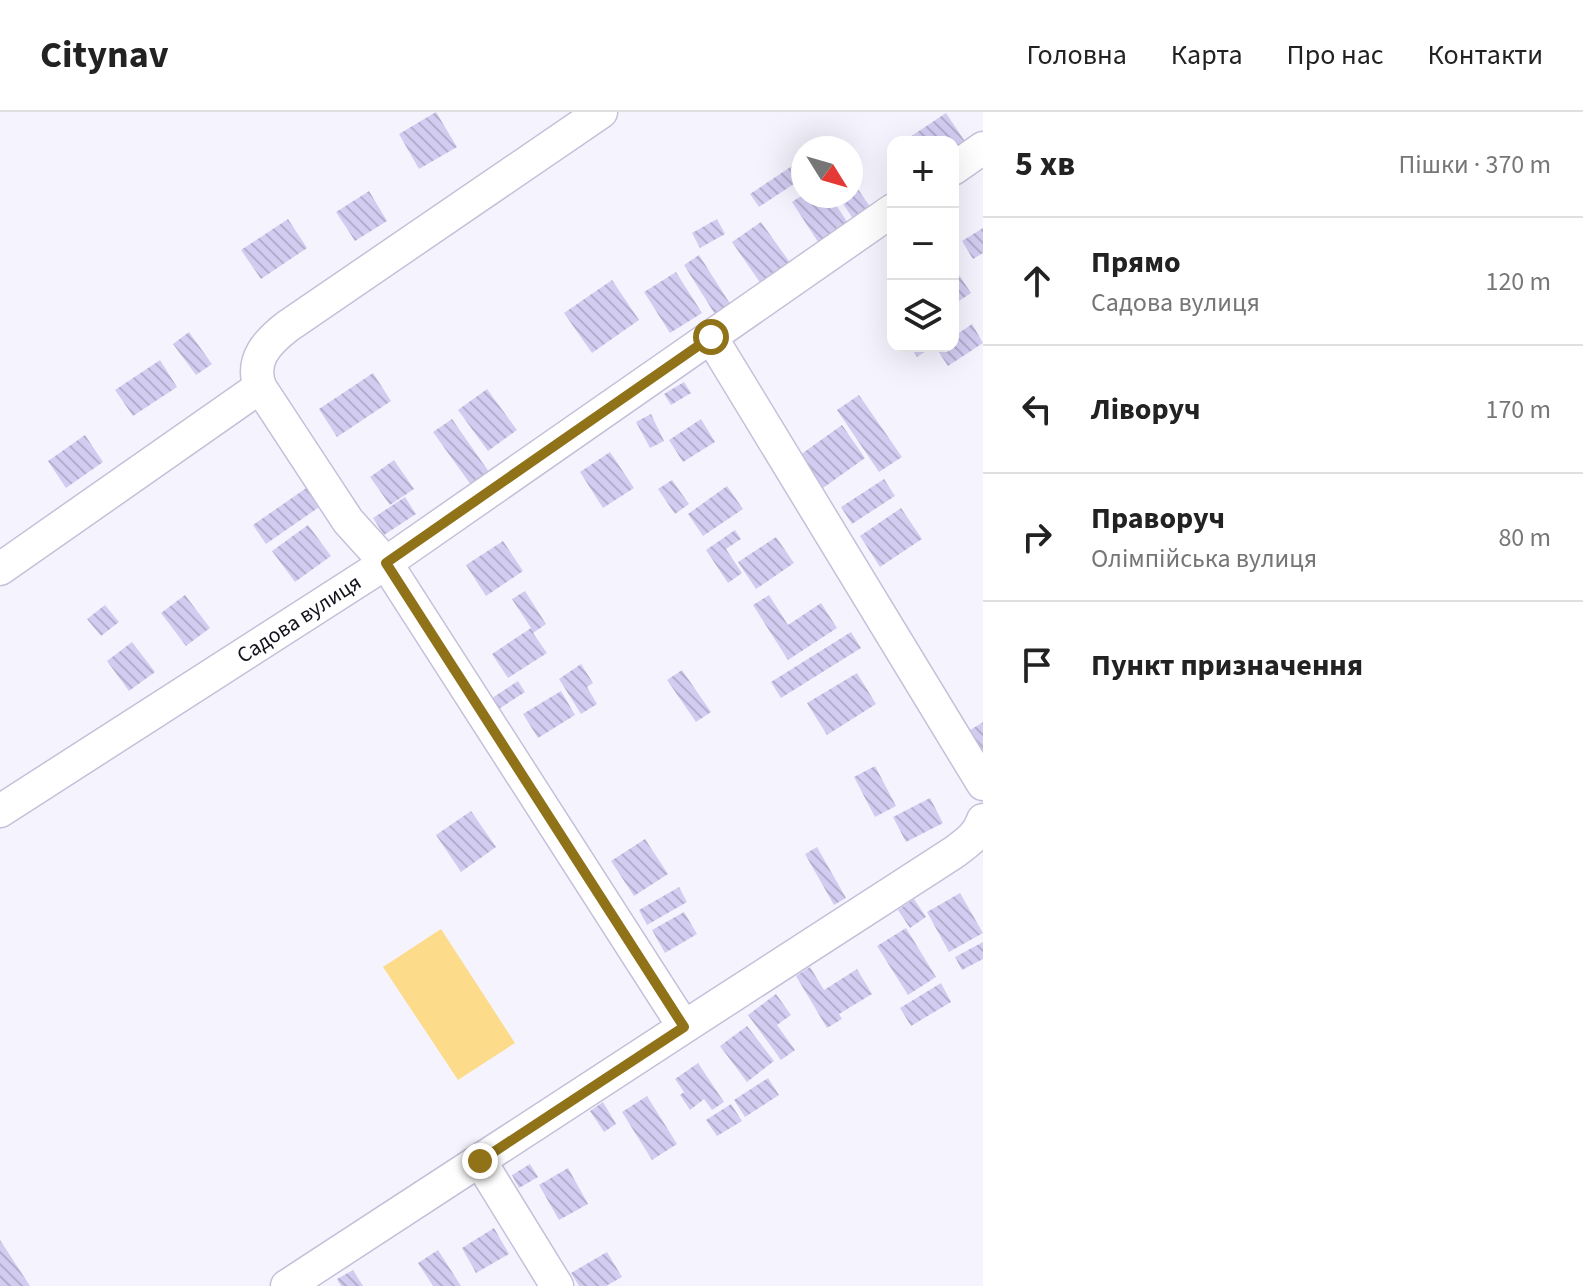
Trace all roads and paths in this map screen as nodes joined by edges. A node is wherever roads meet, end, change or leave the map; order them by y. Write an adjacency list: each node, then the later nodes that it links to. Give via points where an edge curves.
1 (601, 112): 6 (street, via 288,326 259,357)
2 (983, 148): 3 (street)
3 (959, 165)
4 (887, 214): 5 (street, Садова вулиця)
5 (711, 337): 7 (street, Садова вулиця); 9 (street)
6 (260, 387): 7 (street, via 340,509); 8 (street)
7 (386, 563): 10 (street, Садова вулиця); 12 (street)
8 (0, 569)
9 (983, 784)
10 (0, 811)
11 (983, 820): 12 (street, via 971,840 953,853)
12 (684, 1027): 13 (street)
13 (480, 1161): 14 (street); 15 (street)
14 (287, 1286)
15 (557, 1286)

